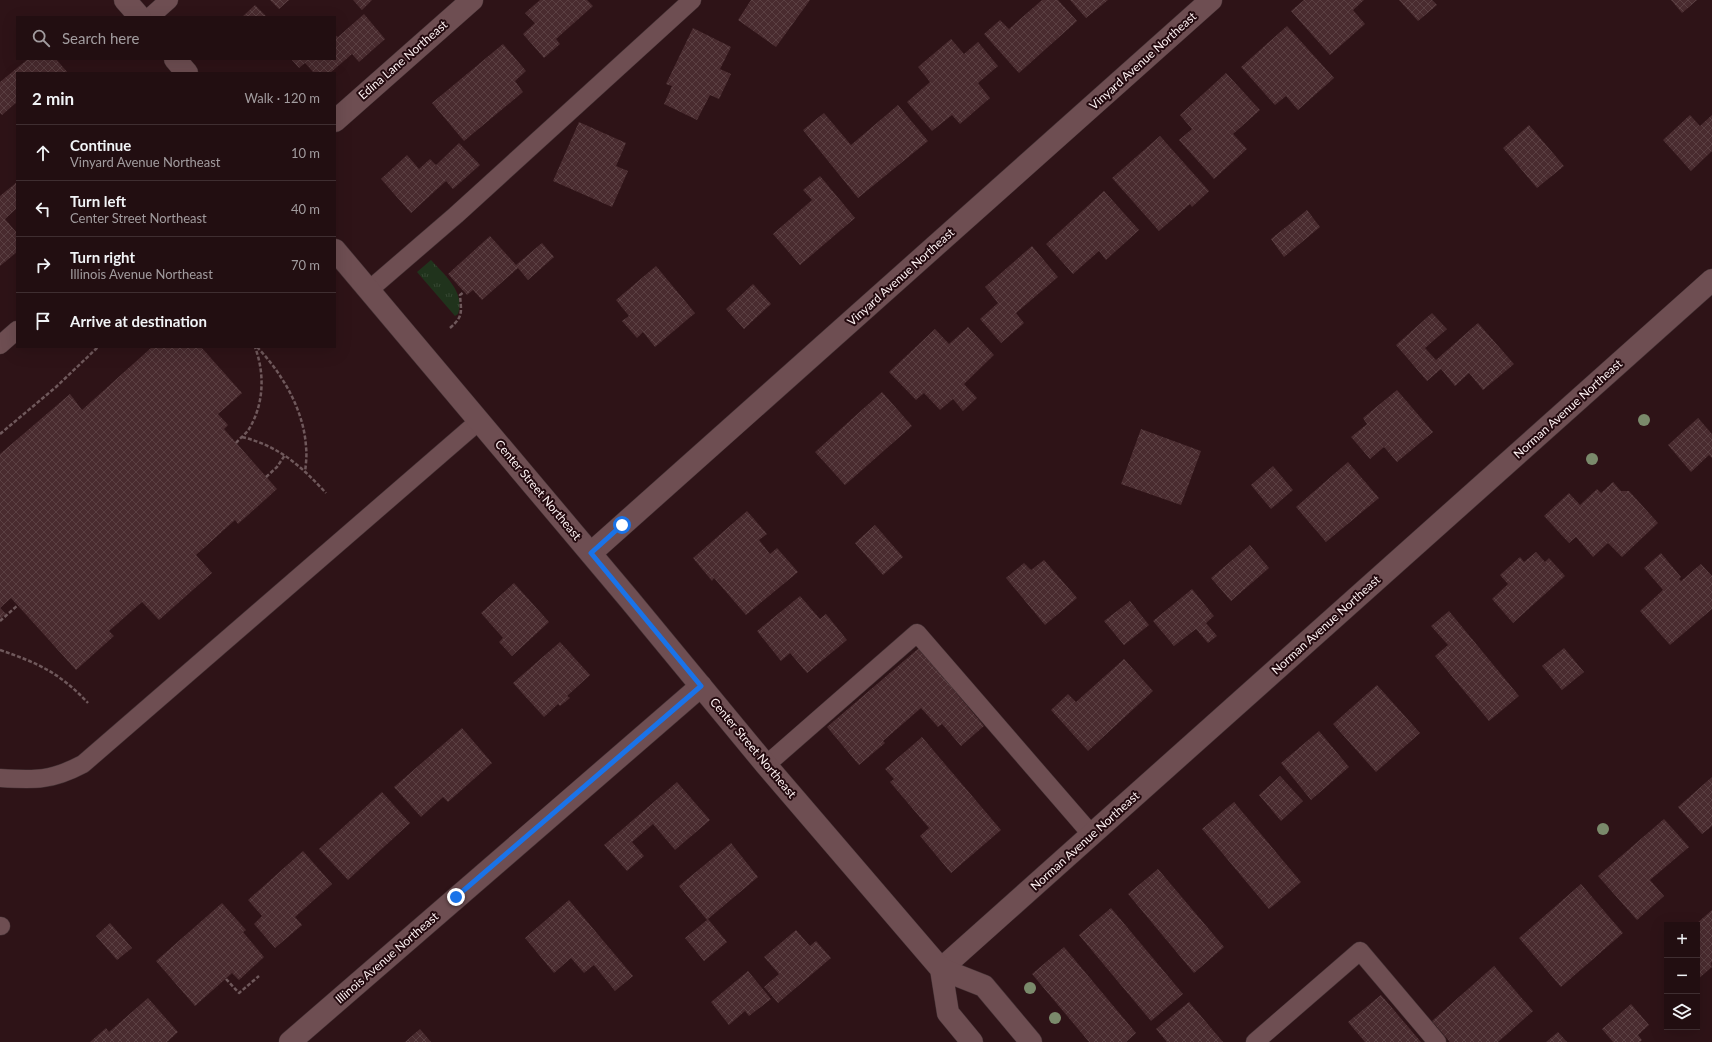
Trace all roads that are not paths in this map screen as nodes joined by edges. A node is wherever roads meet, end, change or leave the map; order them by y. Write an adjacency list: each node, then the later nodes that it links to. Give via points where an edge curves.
1 (125, 0): 6 (street)
2 (169, 0): 7 (lane)
3 (472, 0): 10 (street, Edina Lane Northeast)
4 (692, 0): 13 (lane, via 456,215)
5 (1211, 0): 17 (street, Vinyard Avenue Northeast)
6 (139, 16)
7 (151, 16)
8 (176, 60): 9 (street)
9 (185, 72)
10 (336, 120)
11 (336, 251): 13 (street, Center Street Northeast)
12 (1712, 280): 21 (street, Norman Avenue Northeast)
13 (369, 290): 16 (street, Center Street Northeast)
14 (16, 331): 15 (lane)
15 (0, 345)
16 (479, 421): 17 (street, Center Street Northeast); 20 (lane, via 83,764 68,772 42,779)
17 (591, 553): 18 (street, Center Street Northeast)
18 (701, 686): 19 (street, Center Street Northeast); 23 (street, Illinois Avenue Northeast)
19 (766, 765): 21 (lane, via 917,633); 22 (street, Center Street Northeast)
20 (0, 778)
21 (1092, 835): 22 (street, Norman Avenue Northeast)
22 (941, 969): 24 (street, via 948,1013); 25 (street, Center Street Northeast, via 984,986)
23 (290, 1042)
24 (972, 1042)
25 (1031, 1042)
26 (1255, 1042): 27 (lane, via 1360,951)
27 (1437, 1042)

